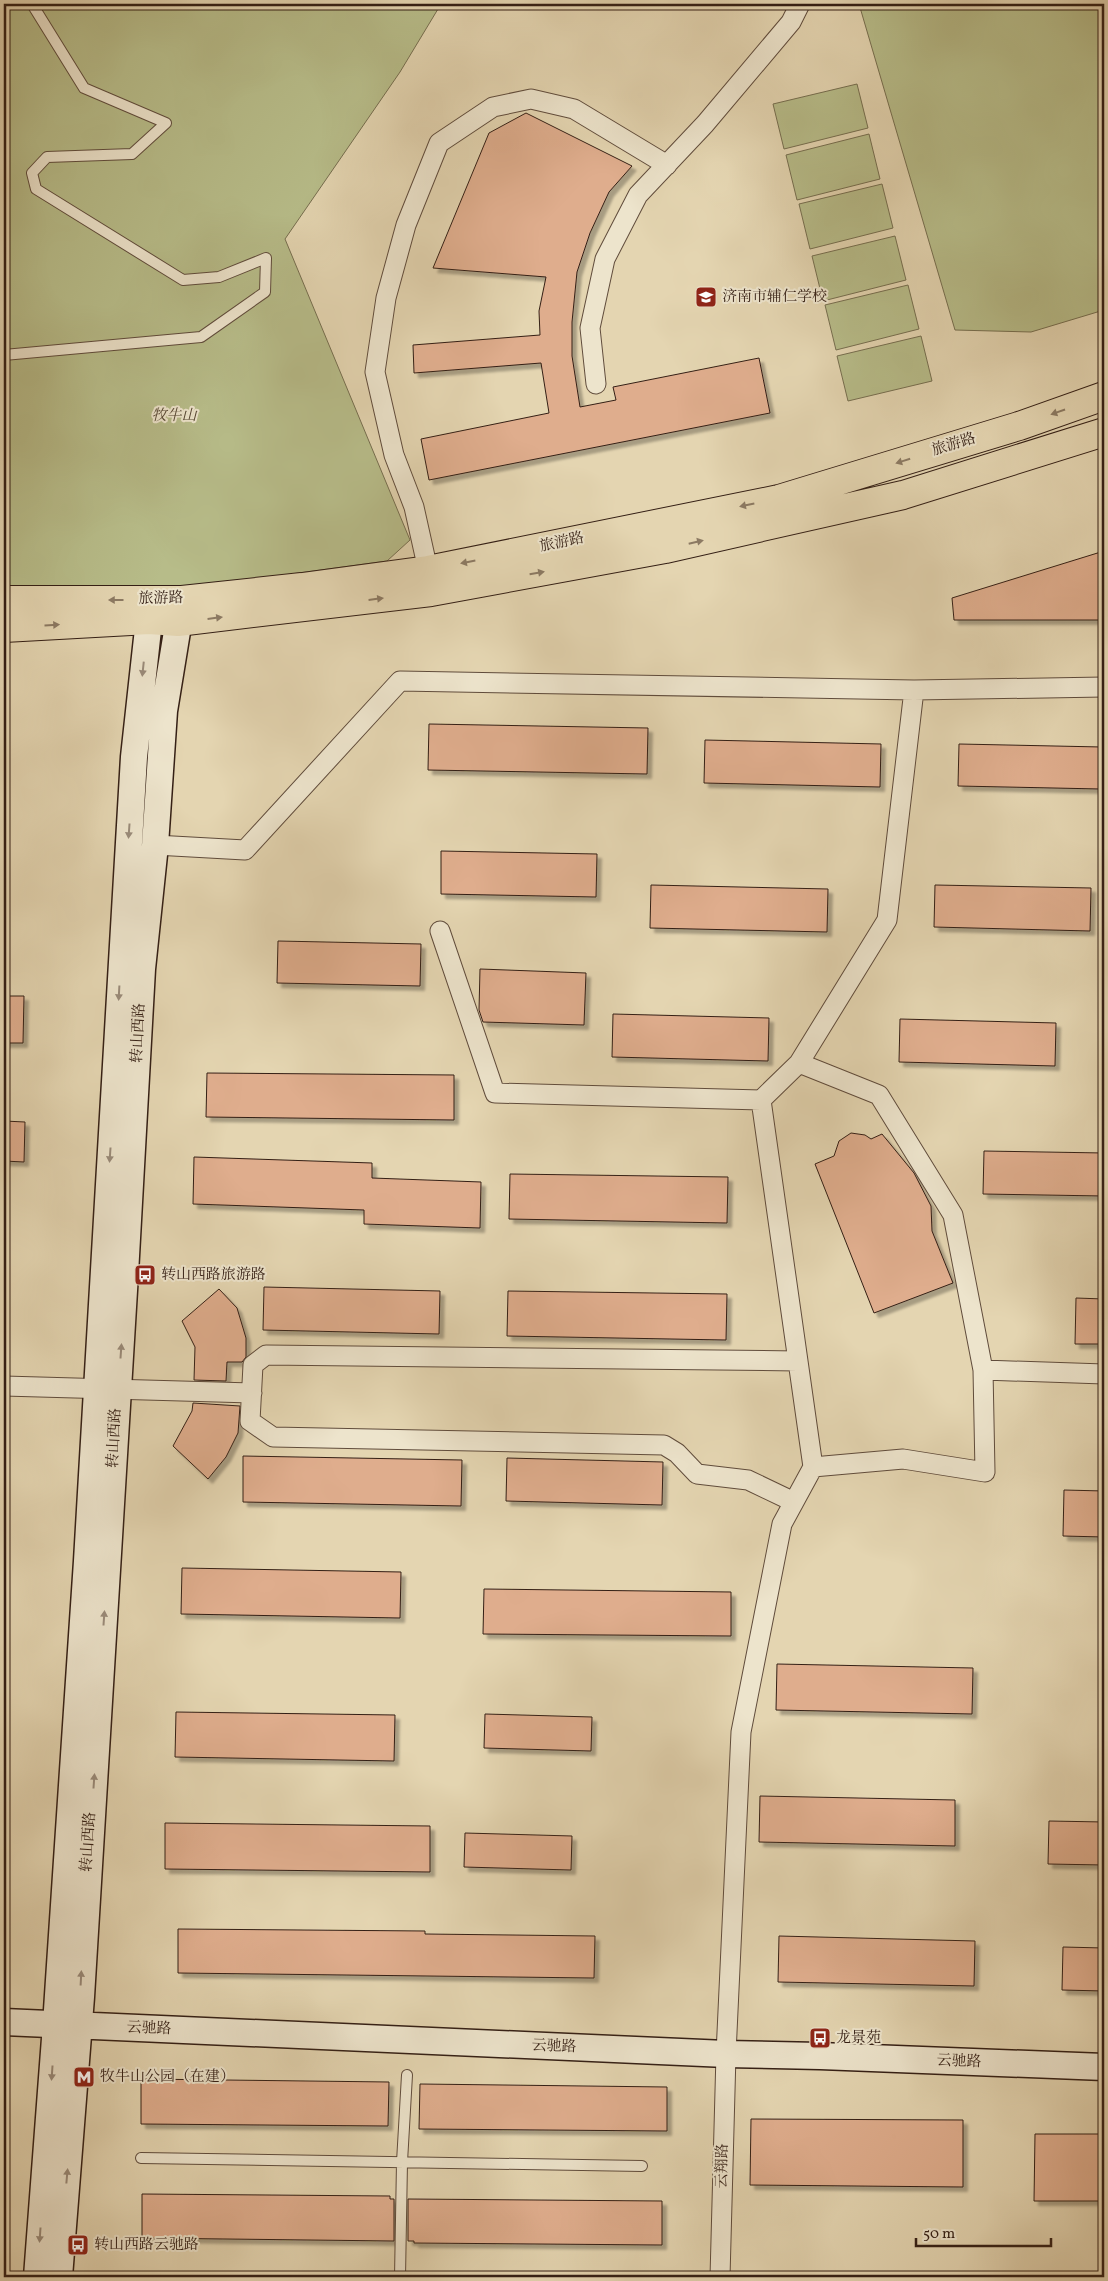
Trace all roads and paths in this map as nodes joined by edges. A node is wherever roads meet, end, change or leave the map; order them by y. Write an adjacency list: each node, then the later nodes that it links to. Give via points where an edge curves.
1 (32, 4): 4 (lane, via 84,88 166,123 132,154 47,157 32,173 36,189 183,280 219,277 266,258 265,292 201,337)
2 (800, 4): 3 (street, via 791,22)
3 (667, 165): 5 (street, via 638,196 605,259 590,328); 8 (street, via 574,110 531,99 493,107 440,143 406,225 386,298 375,372 394,455 414,508)
4 (4, 355)
5 (596, 384)
6 (1104, 396): 8 (main road, 旅游路, one-way to 8, via 1019,426 779,499)
7 (1104, 432): 11 (main road, 旅游路, one-way to 7, via 431,592 664,550 903,495)
8 (428, 570): 11 (main road, 旅游路, via 302,587)
9 (4, 600): 10 (main road, 旅游路, one-way to 9)
10 (148, 610): 11 (main road, 旅游路); 12 (main road, 旅游路, one-way to 10); 23 (main road, 转山西路, one-way to 23, via 134,757)
11 (180, 611): 15 (main road, 转山西路, via 164,710)
12 (4, 628)
13 (1104, 687): 14 (street)
14 (914, 690): 15 (street, via 400,681 245,850); 17 (street, via 887,920)
15 (155, 845): 23 (main road, 转山西路, one-way to 15)
16 (440, 931): 18 (street, via 495,1094)
17 (799, 1063): 18 (street); 20 (street, via 878,1095 953,1215)
18 (761, 1100): 19 (street)
19 (798, 1361): 24 (street, via 266,1355 253,1365); 25 (street)
20 (983, 1370): 21 (street); 25 (street, via 985,1472 903,1460)
21 (1104, 1374)
22 (4, 1386): 23 (street)
23 (107, 1389): 24 (street); 28 (main road, 转山西路, via 87,1561)
24 (252, 1393): 26 (street, via 250,1421 273,1438 664,1445 677,1453 697,1474 748,1480)
25 (814, 1467): 26 (street, 云翔路)
26 (794, 1502): 29 (street, 云翔路, via 782,1524 741,1732)
27 (4, 2022): 28 (main road, 云驰路)
28 (67, 2025): 29 (main road, 云驰路); 35 (main road, 转山西路, one-way to 35); 36 (main road, 转山西路, one-way to 28)
29 (726, 2054): 30 (main road, 云驰路); 38 (street, 云翔路)
30 (1104, 2068)
31 (408, 2075): 33 (lane)
32 (141, 2158): 33 (lane)
33 (402, 2162): 34 (lane); 37 (lane)
34 (642, 2166)
35 (36, 2277)
36 (59, 2277)
37 (400, 2277)
38 (720, 2277)

